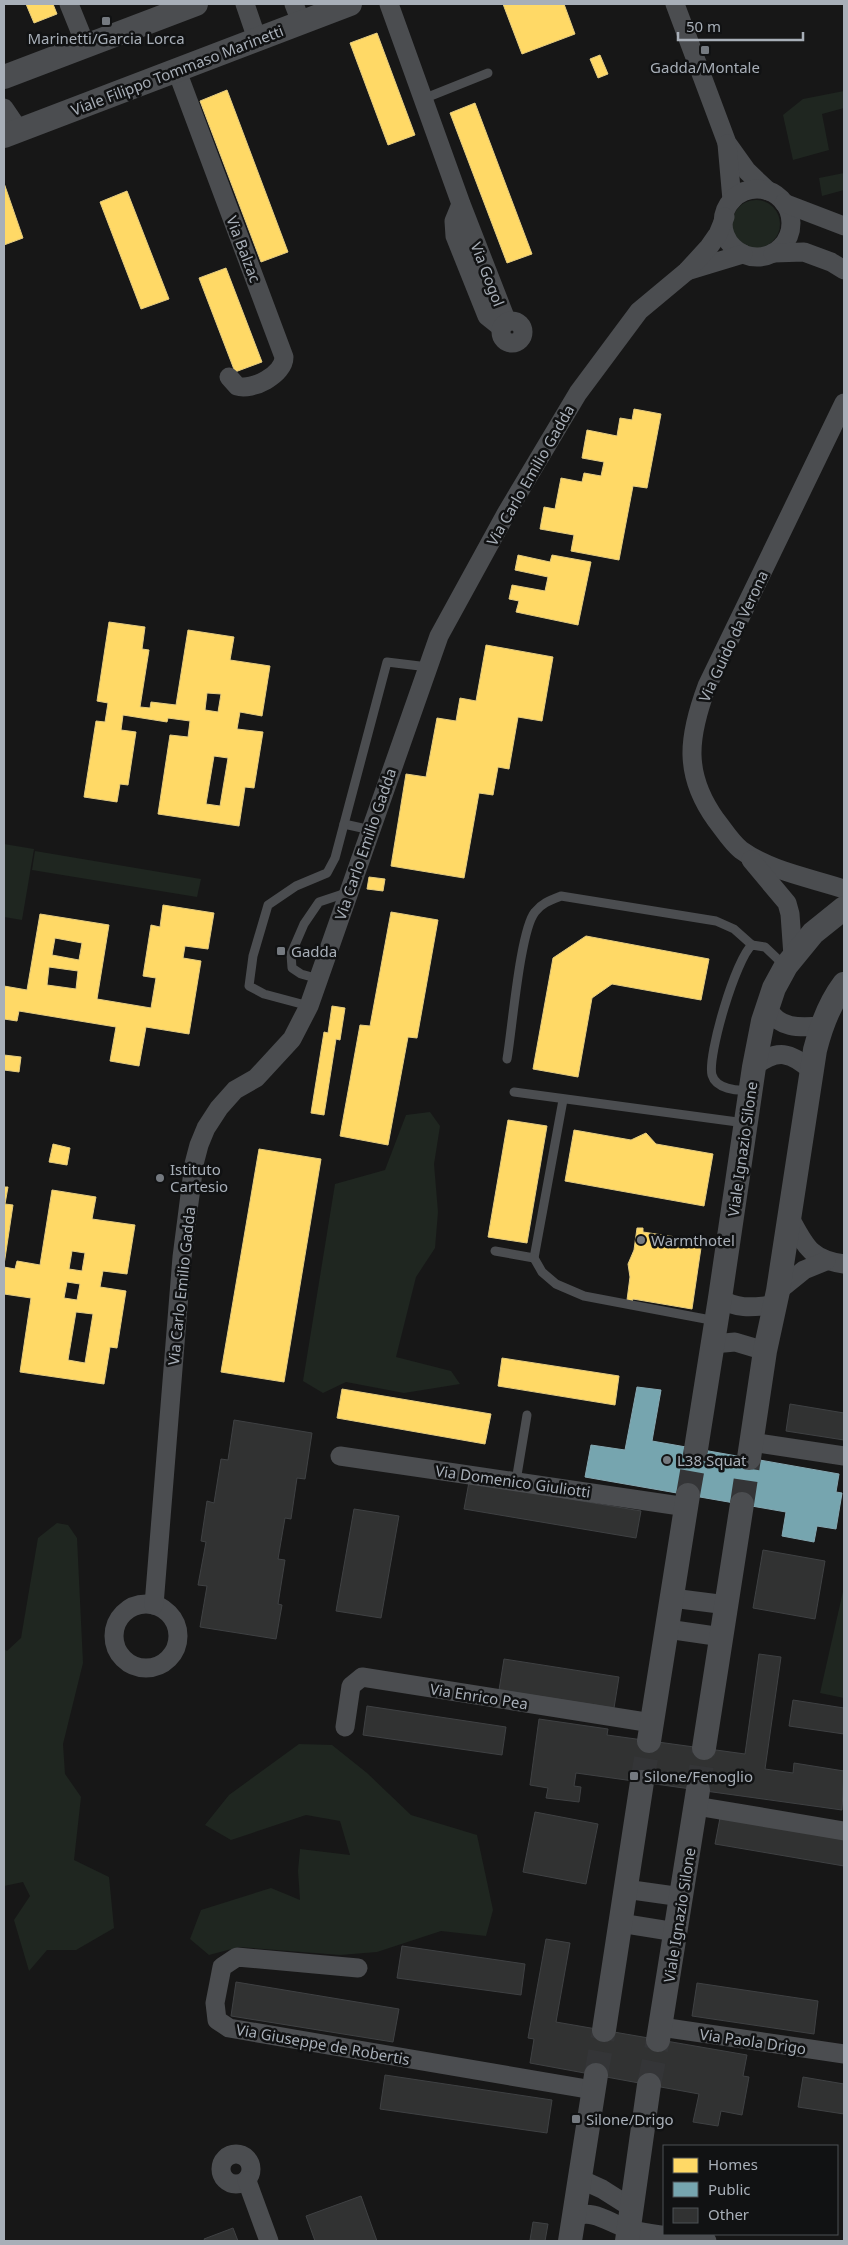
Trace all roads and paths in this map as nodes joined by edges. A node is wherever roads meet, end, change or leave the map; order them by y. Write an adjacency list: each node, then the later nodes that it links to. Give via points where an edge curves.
1 (69, 4): 9 (street)
2 (196, 4): 9 (street)
3 (244, 4): 8 (street)
4 (350, 4): 7 (street, Viale Filippo Tommaso Marinetti)
5 (389, 4): 13 (street, Via Gogol)
6 (675, 4): 16 (street, Via Carlo Emilio Gadda)
7 (298, 13): 8 (street, Viale Filippo Tommaso Marinetti)
8 (257, 39): 10 (street, Viale Filippo Tommaso Marinetti)
9 (86, 46): 12 (street)
10 (177, 71): 15 (street, Viale Filippo Tommaso Marinetti); 26 (street, Via Balzac, via 284,357 277,374 247,387 237,386)
11 (488, 73): 13 (lane)
12 (4, 77)
13 (423, 99): 25 (street, Via Gogol, via 461,204 455,215 455,236 487,316 497,324)
14 (4, 108): 15 (street)
15 (11, 133)
16 (727, 143): 17 (street, Via Carlo Emilio Gadda, via 746,170); 19 (street, Via Carlo Emilio Gadda)
17 (768, 191): 18 (street); 19 (street, via 747,191)
18 (784, 203): 20 (street); 22 (street, via 790,216 789,234)
19 (729, 208): 21 (street, via 724,232 726,239); 24 (street, Via Carlo Emilio Gadda, via 714,241)
20 (844, 226)
21 (743, 254): 22 (street, via 760,257); 24 (street, Via Carlo Emilio Gadda)
22 (772, 254): 23 (street, via 804,252)
23 (844, 270)
24 (687, 271): 28 (street, Via Carlo Emilio Gadda, via 639,311 578,393 507,512 439,636)
25 (507, 322)
26 (229, 377)
27 (844, 403): 31 (street, Via Guido da Verona, via 707,686 693,729 692,761 701,797)
28 (428, 667): 29 (lane, via 387,662); 30 (street, Via Carlo Emilio Gadda)
29 (344, 824): 30 (lane); 39 (lane, via 335,858 327,873 296,886 268,905 253,956 249,986 264,994)
30 (370, 830): 33 (street, Via Carlo Emilio Gadda)
31 (741, 850): 32 (street, Via Guido da Verona, via 777,868); 36 (street, via 787,903)
32 (844, 889)
33 (350, 892): 37 (street, Via Carlo Emilio Gadda); 37 (lane, via 319,902 304,924 291,954 292,968)
34 (844, 908): 36 (street, Viale Ignazio Silone, via 812,933)
35 (752, 945): 36 (lane, via 765,947); 42 (lane, via 734,929 710,920 561,896 549,900 534,912 527,929); 45 (lane, via 747,949 728,993 712,1074 717,1083 729,1089)
36 (790, 961): 40 (street, Viale Ignazio Silone, via 777,981)
37 (319, 979): 39 (street, Via Carlo Emilio Gadda)
38 (844, 984): 41 (street)
39 (309, 1006): 66 (street, Via Carlo Emilio Gadda, via 292,1039 276,1058 256,1078 235,1090 219,1108 206,1128 196,1154 182,1257)
40 (767, 1007): 41 (street, via 776,1020 788,1026); 43 (street, Viale Ignazio Silone)
41 (821, 1026): 44 (street)
42 (508, 1059)
43 (754, 1066): 44 (street, via 768,1056 783,1053 797,1058); 45 (street, Viale Ignazio Silone)
44 (812, 1070): 49 (street)
45 (750, 1090): 48 (street, Viale Ignazio Silone)
46 (514, 1092): 47 (lane)
47 (563, 1100): 48 (lane); 51 (lane)
48 (746, 1123): 53 (street, Viale Ignazio Silone)
49 (789, 1216): 52 (street, via 805,1245); 54 (street)
50 (495, 1251): 51 (lane)
51 (534, 1258): 55 (lane, via 542,1272 556,1284 584,1296)
52 (835, 1263): 54 (street, via 804,1270)
53 (720, 1298): 54 (street, via 740,1307); 55 (street, Viale Ignazio Silone)
54 (776, 1298): 56 (street)
55 (715, 1332): 56 (street); 58 (street, Viale Ignazio Silone)
56 (765, 1351): 59 (street)
57 (527, 1416): 62 (lane)
58 (696, 1449)
59 (750, 1450): 61 (street)
60 (340, 1456): 62 (street, Via Domenico Giuliotti)
61 (844, 1456)
62 (516, 1482): 63 (street, Via Domenico Giuliotti)
63 (688, 1501): 65 (street)
64 (742, 1504): 67 (street)
65 (672, 1598): 67 (street); 68 (street)
66 (154, 1605)
67 (727, 1605): 69 (street)
68 (667, 1629): 69 (street); 71 (street)
69 (722, 1637): 72 (street)
70 (345, 1727): 71 (street, Via Enrico Pea, via 351,1686 362,1678)
71 (651, 1732)
72 (704, 1748)
73 (642, 1782): 76 (street)
74 (697, 1798): 75 (street); 77 (street, Viale Ignazio Silone)
75 (844, 1831)
76 (625, 1889): 77 (street); 78 (street)
77 (682, 1897): 79 (street, Viale Ignazio Silone)
78 (620, 1923): 79 (street); 81 (street)
79 (676, 1932): 82 (street, Viale Ignazio Silone)
80 (358, 1968): 84 (street, Via Giuseppe de Robertis, via 236,1957 222,1967 215,2003 217,2020 228,2028)
81 (604, 2030)
82 (660, 2033): 83 (street, Via Paola Drigo)
83 (844, 2054)
84 (595, 2083): 86 (street)
85 (649, 2085): 89 (street)
86 (580, 2179): 88 (street); 89 (street, via 602,2189)
87 (247, 2181): 92 (street)
88 (574, 2217): 89 (street, via 582,2213); 93 (street)
89 (630, 2226): 90 (street)
90 (663, 2232)
91 (676, 2235): 94 (street)
92 (269, 2241)
93 (570, 2241)
94 (707, 2241)

